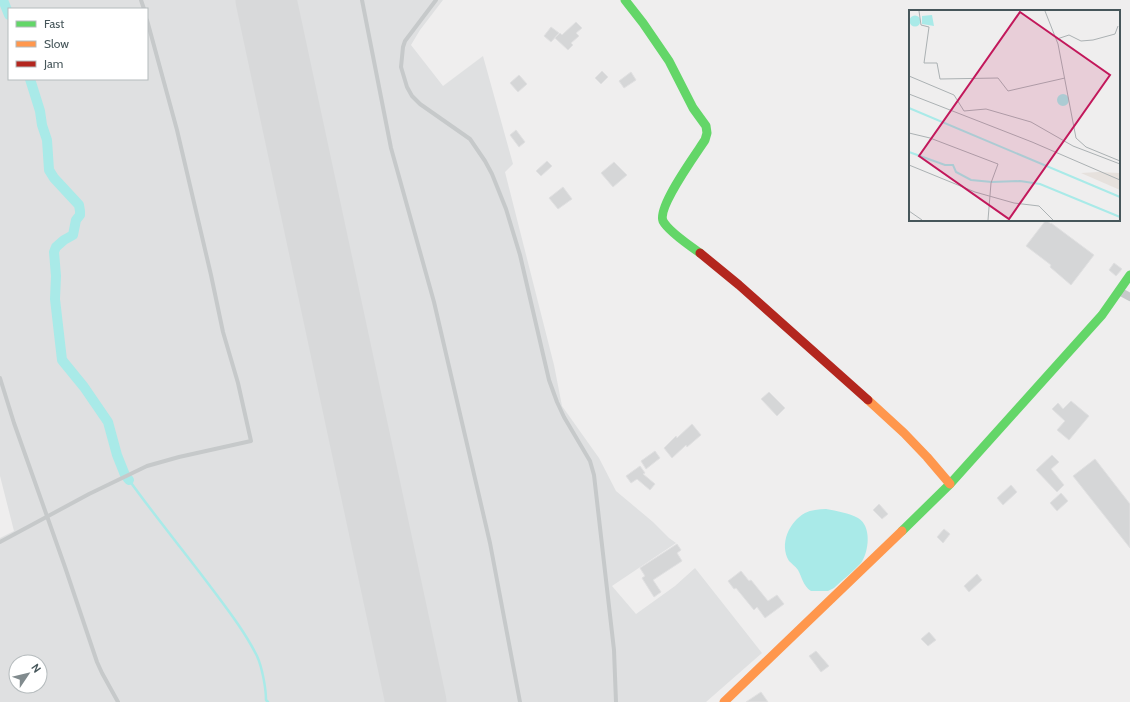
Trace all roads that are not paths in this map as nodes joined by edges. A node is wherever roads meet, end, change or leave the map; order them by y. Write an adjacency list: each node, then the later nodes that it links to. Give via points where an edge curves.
1 (362, 0): 13 (lane, via 391,148 434,302 490,543)
2 (436, 0): 14 (lane, via 405,42 401,68 403,77 412,96 420,104 475,145 492,174 506,209 520,255 549,380 564,417 590,461 594,475 614,650)
3 (625, 0): 9 (main road, via 669,62 708,133 664,207 662,216 667,227 739,285 844,378 904,433)
4 (148, 24): 10 (lane, via 177,130 223,332 251,441 147,466)
5 (1130, 275): 6 (main road)
6 (1119, 291): 7 (street); 9 (main road, via 1102,315)
7 (1130, 297)
8 (0, 378): 10 (lane)
9 (950, 484): 15 (main road)
10 (47, 517): 11 (lane); 12 (lane, via 97,662)
11 (0, 542)
12 (118, 702)
13 (520, 702)
14 (616, 702)
15 (724, 702)

